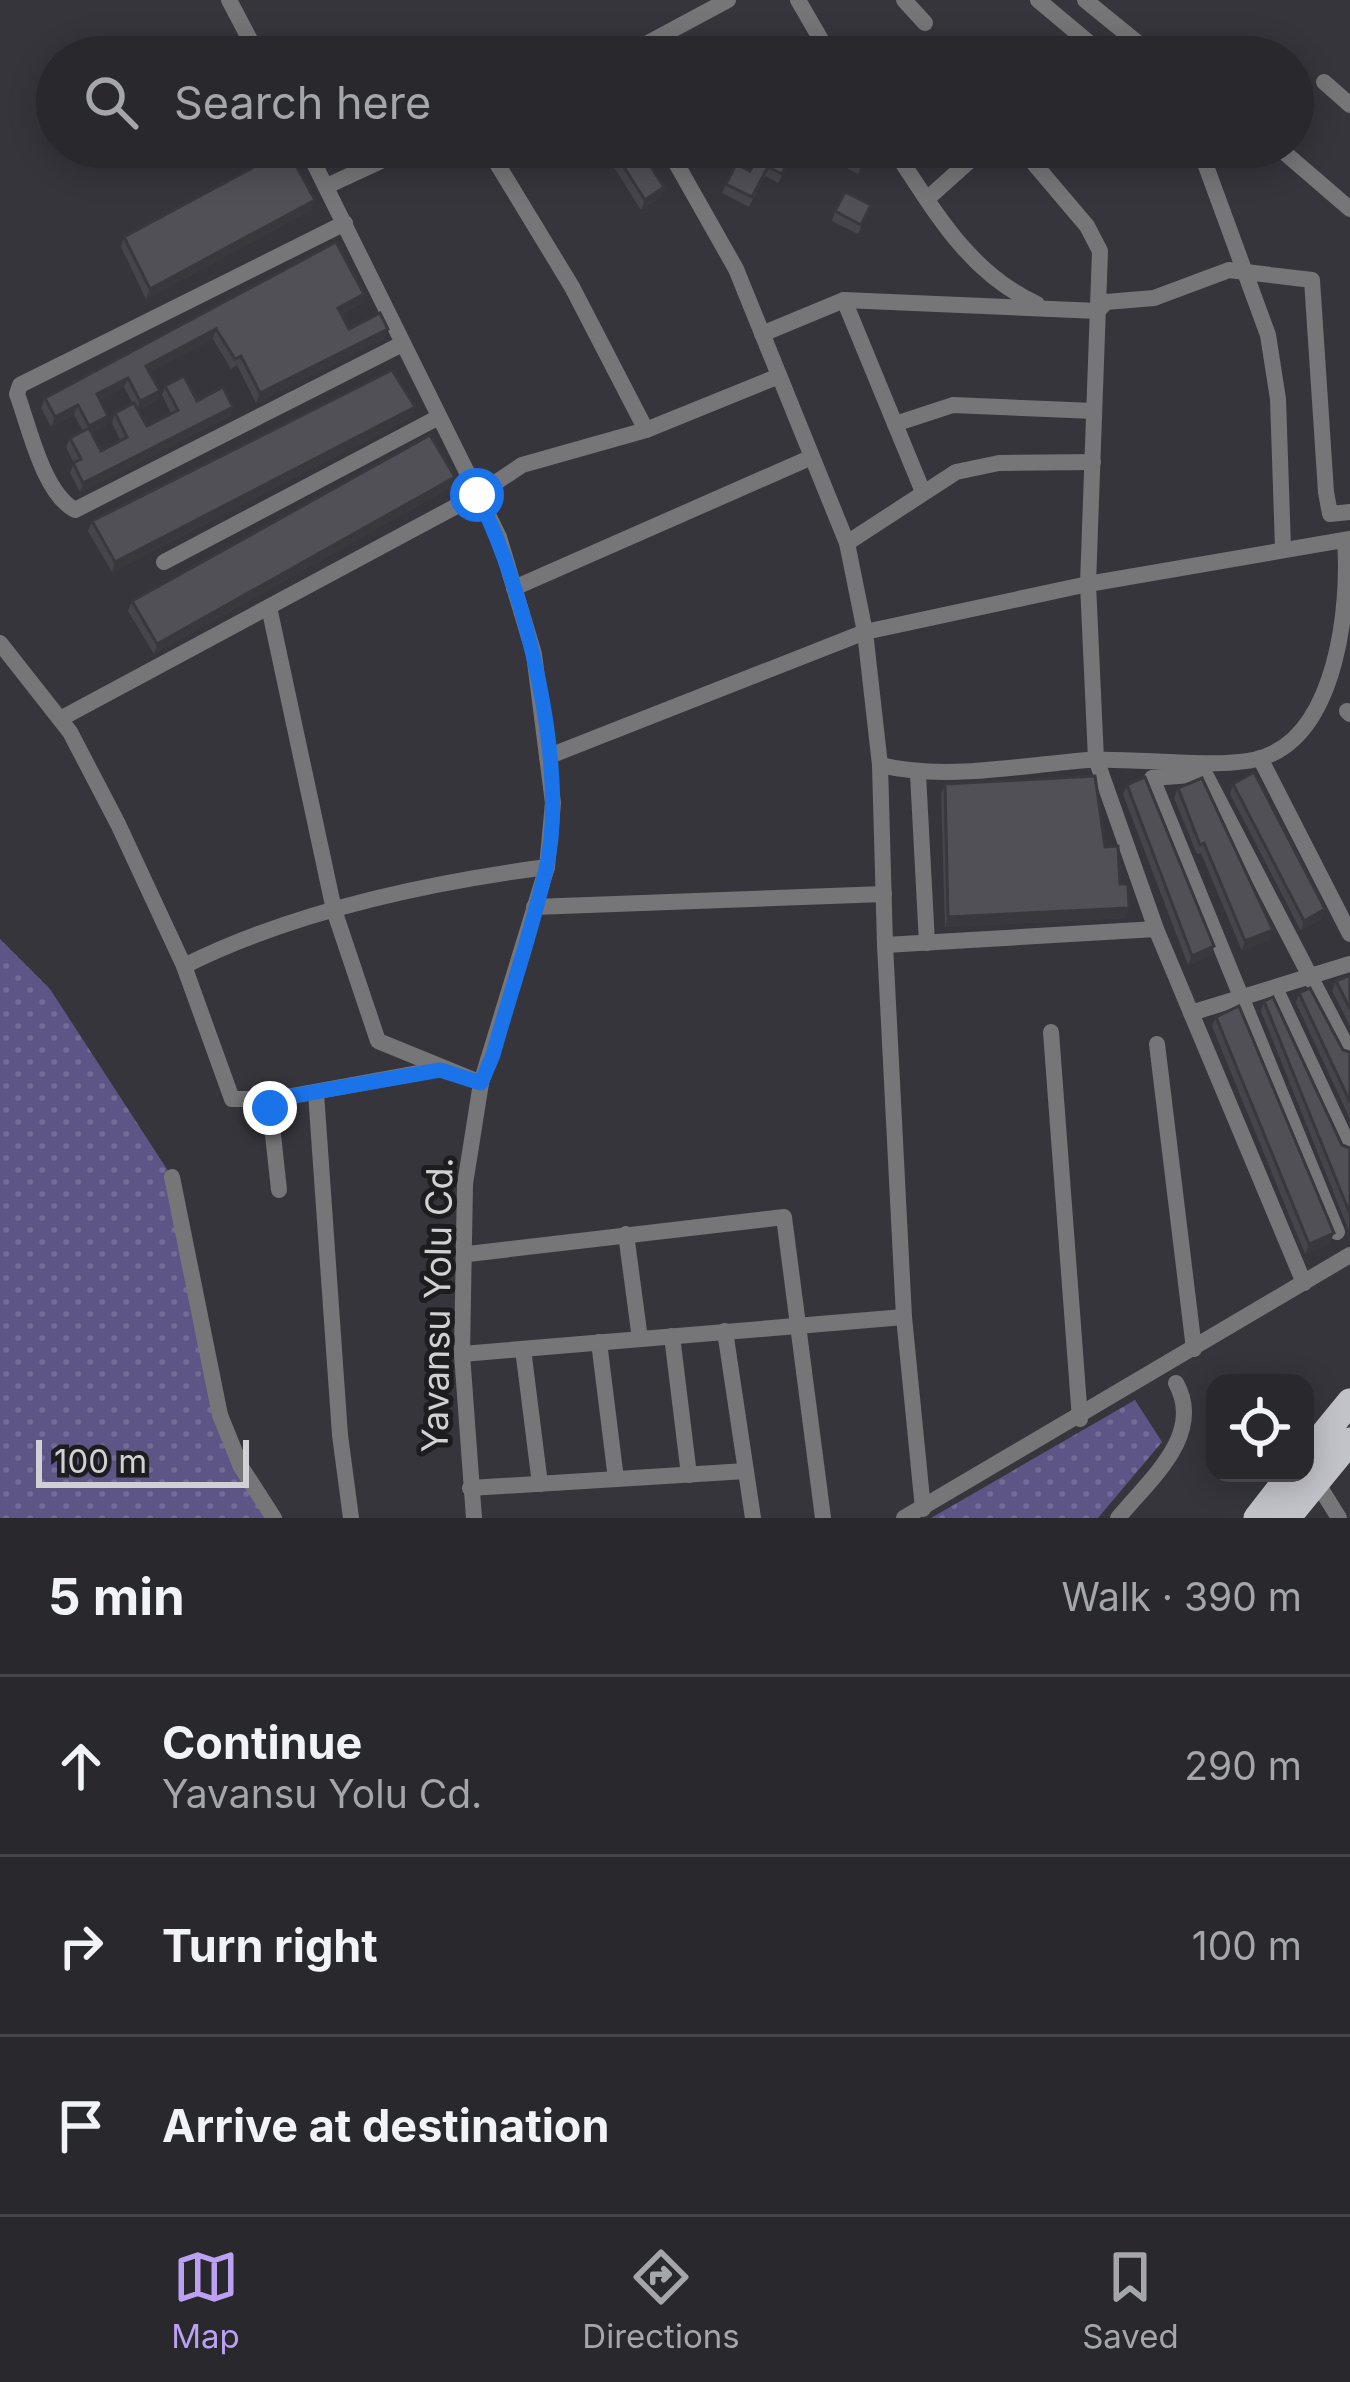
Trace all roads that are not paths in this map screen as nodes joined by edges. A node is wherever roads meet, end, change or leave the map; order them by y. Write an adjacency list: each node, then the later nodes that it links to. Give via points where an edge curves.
1 (229, 0): 8 (street)
2 (728, 0): 9 (street)
3 (798, 0): 10 (street)
4 (904, 0): 7 (street)
5 (1038, 0): 11 (street)
6 (1085, 0): 12 (street)
7 (925, 23)
8 (248, 36)
9 (661, 36)
10 (819, 36)
11 (1076, 36)
12 (1129, 36)
13 (1324, 82): 14 (street)
14 (1350, 105)
15 (318, 168): 24 (street, Yavansu Yolu Cd.)
16 (366, 168): 24 (street)
17 (500, 168): 38 (street)
18 (679, 168): 32 (street, via 736,268)
19 (906, 168): 25 (street)
20 (962, 168): 25 (street)
21 (1037, 168): 31 (street, via 1100,251)
22 (1206, 168): 28 (street)
23 (1302, 168): 26 (street)
24 (327, 186): 27 (street, Yavansu Yolu Cd.)
25 (927, 199): 30 (street, via 970,261)
26 (1350, 209)
27 (345, 223): 33 (street, Yavansu Yolu Cd.); 33 (street, via 20,385 46,471 75,510)
28 (1245, 273): 31 (street, via 1205,276 1154,298 1106,302); 43 (street, via 1312,280 1316,289 1325,491 1330,514); 46 (street, via 1268,335 1279,399)
29 (844, 299): 30 (street); 32 (street); 37 (street)
30 (1049, 309): 31 (street)
31 (1098, 311): 35 (street)
32 (762, 334): 34 (street)
33 (400, 345): 36 (street, Yavansu Yolu Cd.)
34 (779, 376): 38 (street); 39 (street)
35 (1094, 411): 37 (street, via 953,405); 40 (street)
36 (437, 418): 42 (street, Yavansu Yolu Cd.); 47 (street)
37 (895, 424): 41 (street)
38 (646, 430): 42 (street, via 522,465)
39 (812, 457): 45 (street); 49 (street)
40 (1093, 462): 41 (street, via 999,464 956,472); 48 (street)
41 (923, 492): 45 (street)
42 (477, 495): 49 (street, Yavansu Yolu Cd.); 50 (street)
43 (1350, 512)
44 (1347, 539): 46 (street); 55 (street, via 1335,670 1317,713 1290,745)
45 (848, 543): 51 (street)
46 (1283, 548): 48 (street)
47 (164, 562)
48 (1088, 584): 51 (street); 56 (street)
49 (514, 588): 54 (street, Yavansu Yolu Cd., via 533,654)
50 (269, 607): 53 (street); 62 (street)
51 (865, 632): 54 (street); 57 (street)
52 (0, 643): 53 (street)
53 (60, 719): 68 (street)
54 (547, 758): 59 (street, Yavansu Yolu Cd.)
55 (1260, 758): 56 (street); 64 (street)
56 (1096, 760): 58 (street); 63 (street)
57 (880, 765): 58 (street); 60 (street)
58 (918, 774): 65 (street)
59 (547, 867): 61 (street, Yavansu Yolu Cd.); 62 (street)
60 (884, 894): 61 (street); 66 (street)
61 (534, 908): 77 (street, Yavansu Yolu Cd.)
62 (334, 910): 68 (street); 76 (street, via 378,1041)
63 (1156, 929): 65 (street); 72 (street)
64 (1350, 934)
65 (927, 944): 66 (street)
66 (885, 945): 88 (street)
67 (1350, 964): 69 (street)
68 (184, 966): 79 (street, via 232,1099)
69 (1311, 977): 70 (street); 71 (street, via 1205,775 1152,778); 75 (street)
70 (1275, 988): 71 (street); 80 (street)
71 (1240, 998): 72 (street); 83 (street)
72 (1191, 1013): 87 (street)
73 (1051, 1033): 99 (street)
74 (1157, 1044): 95 (street)
75 (1350, 1053)
76 (440, 1070): 77 (street); 78 (street)
77 (481, 1083): 85 (street, Yavansu Yolu Cd., via 465,1184)
78 (316, 1093): 79 (street); 113 (street)
79 (275, 1099): 82 (street)
80 (1350, 1149)
81 (172, 1177): 112 (street, via 220,1414)
82 (279, 1190)
83 (1337, 1232)
84 (626, 1234): 85 (street); 89 (street, via 784,1217); 92 (street)
85 (467, 1254): 96 (street, Yavansu Yolu Cd.)
86 (1350, 1255): 87 (street)
87 (1304, 1282): 95 (street)
88 (904, 1316): 89 (street); 111 (street)
89 (796, 1327): 90 (street); 116 (street)
90 (725, 1331): 91 (street); 103 (street)
91 (672, 1336): 92 (street); 104 (street)
92 (640, 1339): 93 (street)
93 (598, 1342): 94 (street); 105 (street)
94 (523, 1349): 96 (street); 109 (street)
95 (1194, 1349): 99 (street)
96 (463, 1354): 110 (street, Yavansu Yolu Cd.)
97 (1176, 1383): 118 (street, via 1186,1424 1179,1442)
98 (1350, 1402): 101 (highway)
99 (1080, 1419): 111 (street)
100 (1350, 1441): 102 (highway)
101 (1314, 1455)
102 (1314, 1464)
103 (746, 1472): 104 (street); 115 (street)
104 (688, 1475): 105 (street)
105 (616, 1479): 109 (street)
106 (1292, 1482): 119 (highway)
107 (1300, 1482): 120 (highway)
108 (1313, 1482): 121 (street)
109 (540, 1484): 110 (street)
110 (470, 1488): 114 (street, Yavansu Yolu Cd.)
111 (923, 1509): 117 (street)
112 (274, 1518)
113 (351, 1518)
114 (474, 1518)
115 (753, 1518)
116 (823, 1518)
117 (904, 1518)
118 (1118, 1518)
119 (1257, 1518)
120 (1287, 1518)
121 (1339, 1518)

